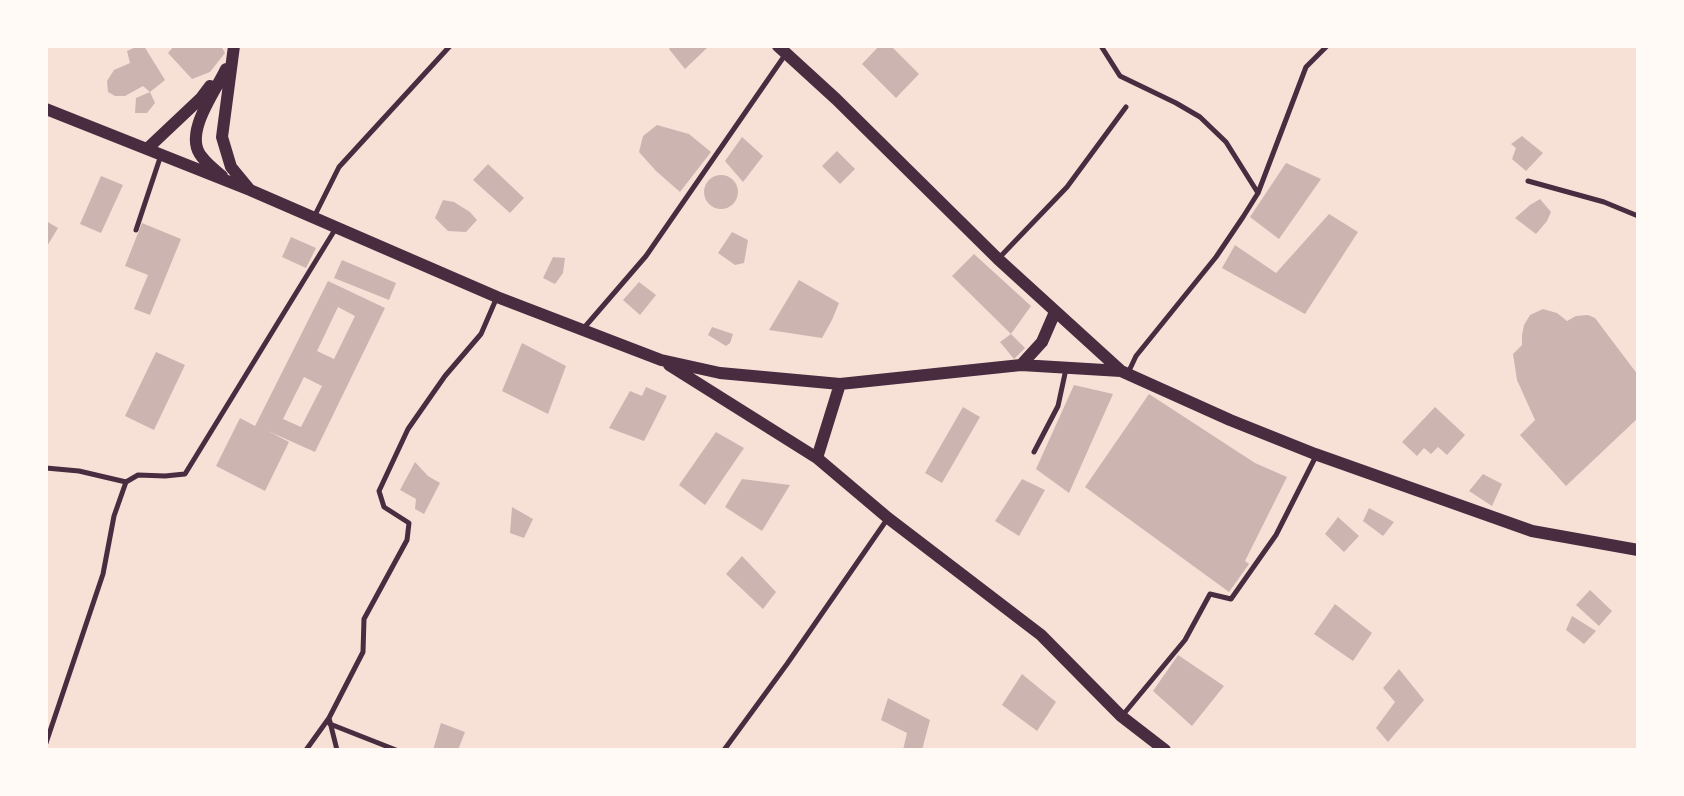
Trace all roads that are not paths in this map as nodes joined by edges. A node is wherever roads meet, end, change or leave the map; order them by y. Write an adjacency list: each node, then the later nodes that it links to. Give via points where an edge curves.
1 (234, 46): 6 (main road)
2 (450, 46): 16 (street, via 340,167)
3 (1101, 46): 14 (street, via 1120,76 1200,117 1226,142)
4 (1327, 46): 14 (street, via 1306,67)
5 (782, 50): 19 (main road); 22 (street, via 646,256)
6 (231, 60): 9 (main road, via 200,98); 12 (main road, via 204,108 195,138 200,156); 13 (main road, via 222,137 231,167)
7 (1126, 108): 19 (street, via 1067,187)
8 (46, 109): 9 (main road)
9 (148, 148): 10 (main road)
10 (161, 154): 12 (main road); 18 (street)
11 (1528, 181): 15 (street, via 1604,202)
12 (229, 182): 13 (main road)
13 (250, 190): 16 (main road)
14 (1258, 192): 26 (street, via 1216,258)
15 (1638, 216)
16 (313, 218): 17 (main road)
17 (336, 228): 20 (main road); 32 (street, via 184,474 138,475)
18 (136, 230)
19 (998, 259): 21 (main road)
20 (497, 297): 22 (main road); 36 (street, via 481,334 445,376 408,429 379,491 384,507 409,523 407,540 364,619 362,652)
21 (1055, 312): 24 (main road, via 1042,342); 26 (main road)
22 (582, 330): 23 (main road)
23 (661, 360): 27 (main road, via 720,373); 30 (main road)
24 (1021, 365): 25 (main road); 27 (main road)
25 (1067, 367): 26 (main road); 28 (street, via 1058,406)
26 (1125, 372): 29 (main road)
27 (840, 384): 30 (main road)
28 (1034, 452)
29 (1315, 454): 34 (main road, via 1532,531); 35 (street, via 1276,535 1231,599 1210,594 1185,640)
30 (818, 458): 33 (main road)
31 (46, 468): 32 (street, via 79,471)
32 (126, 482): 37 (street, via 114,516 103,574)
33 (888, 518): 35 (main road, via 1041,635); 41 (street)
34 (1638, 550)
35 (1121, 716): 42 (main road)
36 (329, 721): 38 (street); 39 (street); 40 (street)
37 (46, 743)
38 (306, 750)
39 (337, 750)
40 (396, 750)
41 (724, 750)
42 (1165, 750)

